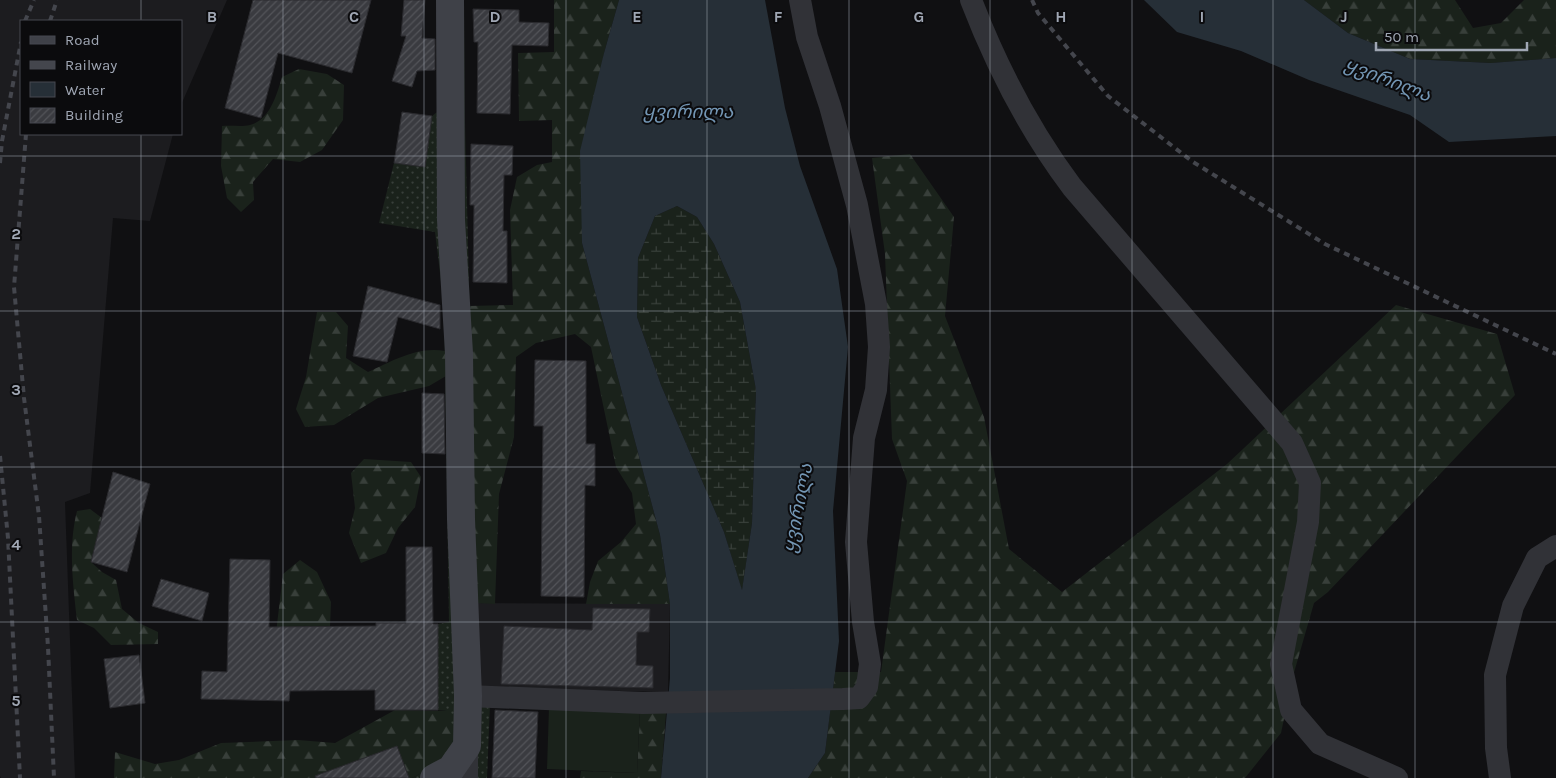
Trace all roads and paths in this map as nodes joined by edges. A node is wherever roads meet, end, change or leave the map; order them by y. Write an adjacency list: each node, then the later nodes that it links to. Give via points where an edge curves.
1 (450, 0): 5 (street, via 452,220 459,353)
2 (800, 0): 5 (street, via 807,38 830,106 863,232 876,304 879,347 876,390 864,438 856,542 870,664 867,687 859,698 843,699 643,703)
3 (971, 0): 9 (street, via 1002,68 1054,163 1292,443 1310,483 1308,522 1281,664 1291,710 1320,744)
4 (1556, 546): 10 (street, via 1537,558 1513,606 1496,675 1496,748)
5 (468, 696): 6 (street)
6 (467, 746): 7 (street, via 451,769); 8 (street)
7 (434, 778)
8 (467, 778)
9 (1397, 778)
10 (1500, 778)

